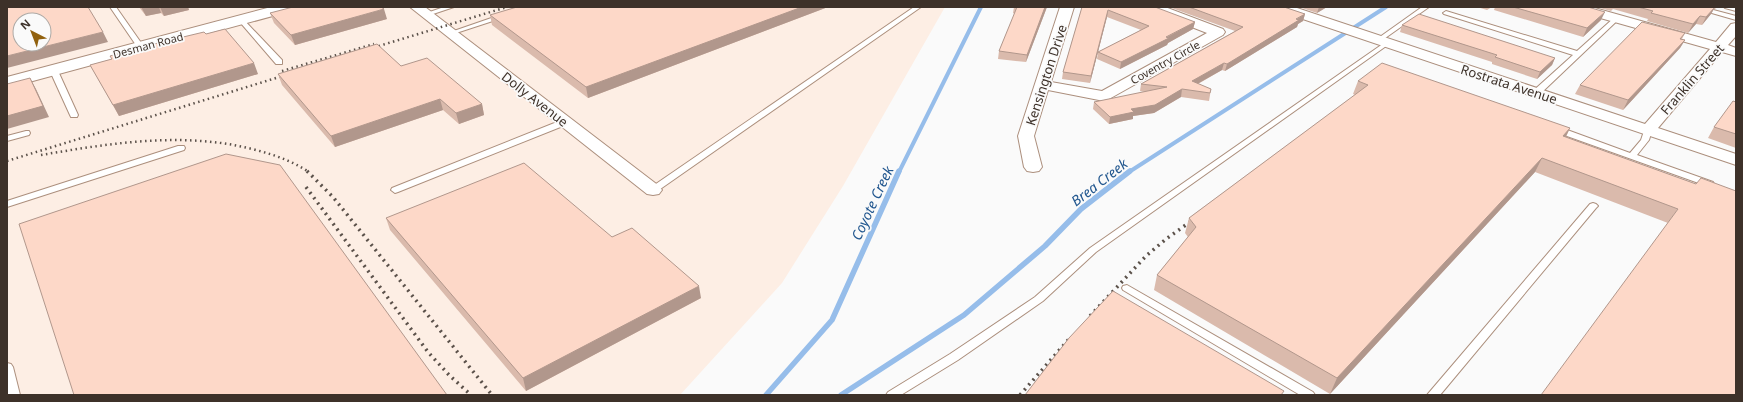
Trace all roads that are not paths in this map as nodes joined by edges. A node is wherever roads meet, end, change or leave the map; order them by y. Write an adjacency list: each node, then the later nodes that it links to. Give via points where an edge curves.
1 (113, 7): 22 (lane)
2 (290, 7): 18 (street, Desman Road)
3 (451, 7): 13 (lane)
4 (918, 7): 43 (lane)
5 (1068, 7): 29 (street, Kensington Drive)
6 (1152, 7): 29 (street, Coventry Circle, via 1218,32 1104,96)
7 (1281, 7): 21 (street, Rostrata Avenue)
8 (1426, 7): 21 (lane)
9 (1577, 7): 16 (street)
10 (1694, 7): 17 (lane)
11 (1727, 7): 12 (lane)
12 (1736, 9)
13 (422, 11): 20 (street, Dolly Avenue)
14 (1446, 13): 25 (lane)
15 (510, 14): 20 (lane)
16 (1617, 18): 23 (street); 25 (lane)
17 (1736, 18)
18 (241, 20): 22 (street, Desman Road); 26 (lane)
19 (1736, 27): 23 (street, Franklin Street)
20 (451, 33): 32 (street, Dolly Avenue)
21 (1381, 41): 30 (street, Rostrata Avenue); 49 (lane, via 1093,250 1039,299 954,357)
22 (140, 47): 27 (street, Desman Road)
23 (1719, 47): 24 (street); 34 (street, Franklin Street)
24 (1736, 52)
25 (1578, 54): 30 (lane)
26 (279, 62)
27 (54, 70): 28 (street, Desman Road); 31 (lane)
28 (7, 83)
29 (1043, 85): 40 (street, Kensington Drive, via 1026,136)
30 (1536, 93): 34 (street, Rostrata Avenue)
31 (74, 115)
32 (565, 122): 42 (lane); 43 (street, Dolly Avenue)
33 (1550, 127): 38 (lane)
34 (1648, 130): 38 (lane, via 1645,140); 39 (street, Rostrata Avenue)
35 (26, 134): 36 (lane)
36 (7, 139)
37 (182, 148): 44 (lane)
38 (1632, 156): 41 (lane)
39 (1736, 160)
40 (1032, 168)
41 (1721, 188)
42 (395, 190)
43 (653, 190)
44 (7, 204)
45 (1593, 206): 51 (lane)
46 (1127, 288): 50 (lane)
47 (7, 367): 48 (lane)
48 (14, 395)
49 (892, 395)
50 (1308, 395)
51 (1433, 395)

